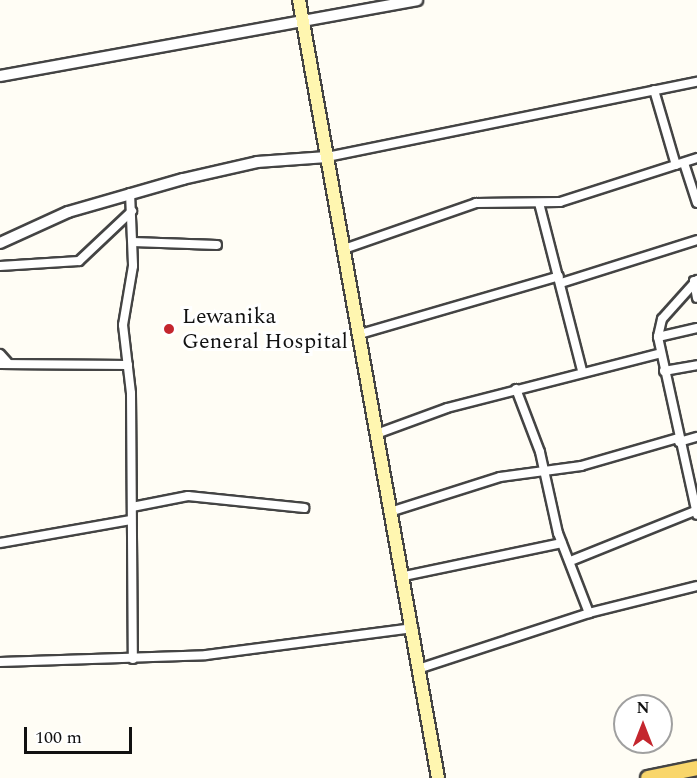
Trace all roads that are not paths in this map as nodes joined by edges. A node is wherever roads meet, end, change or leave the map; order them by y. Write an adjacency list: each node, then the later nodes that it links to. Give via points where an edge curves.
1 (299, 0): 3 (main road)
2 (417, 0): 3 (street)
3 (303, 23): 4 (street); 7 (main road)
4 (0, 76)
5 (697, 82): 6 (street)
6 (654, 90): 7 (street); 9 (street)
7 (327, 157): 10 (street, via 236,166); 18 (main road)
8 (697, 158): 9 (street)
9 (680, 164): 11 (street, via 560,202); 12 (street)
10 (130, 193): 13 (street); 16 (street, via 44,221)
11 (539, 203): 18 (street, via 476,203); 20 (street)
12 (697, 203)
13 (132, 211): 15 (street); 19 (street, via 79,261)
14 (697, 240): 20 (street)
15 (133, 242): 17 (street); 29 (street, via 123,325)
16 (0, 243)
17 (217, 245)
18 (344, 249): 24 (main road)
19 (0, 266)
20 (560, 279): 24 (street); 31 (street)
21 (695, 280): 22 (street); 25 (street, via 662,319)
22 (697, 298)
23 (697, 328): 25 (street)
24 (360, 334): 34 (main road)
25 (658, 337): 26 (street)
26 (661, 353): 31 (street); 32 (street)
27 (0, 354): 28 (street)
28 (4, 364): 29 (street)
29 (128, 365): 38 (street)
30 (697, 365): 32 (street)
31 (582, 371): 33 (street)
32 (664, 371): 36 (street)
33 (516, 389): 34 (street); 37 (street)
34 (379, 433): 40 (main road)
35 (697, 437): 36 (street)
36 (678, 440): 37 (street); 41 (street)
37 (544, 471): 40 (street, via 501,477); 44 (street)
38 (132, 507): 39 (street, via 188,496); 42 (street)
39 (304, 508)
40 (393, 511): 46 (main road)
41 (696, 513): 45 (street)
42 (131, 520): 43 (street); 50 (street)
43 (0, 543)
44 (562, 543): 45 (street); 46 (street)
45 (573, 560): 48 (street)
46 (404, 576): 49 (main road)
47 (697, 586): 48 (street)
48 (589, 613): 52 (street)
49 (413, 628): 50 (street); 52 (main road)
50 (133, 659): 51 (street)
51 (0, 662)
52 (421, 668): 55 (main road)
53 (697, 768): 54 (main road)
54 (672, 776): 56 (main road)
55 (438, 778)
56 (648, 778)

